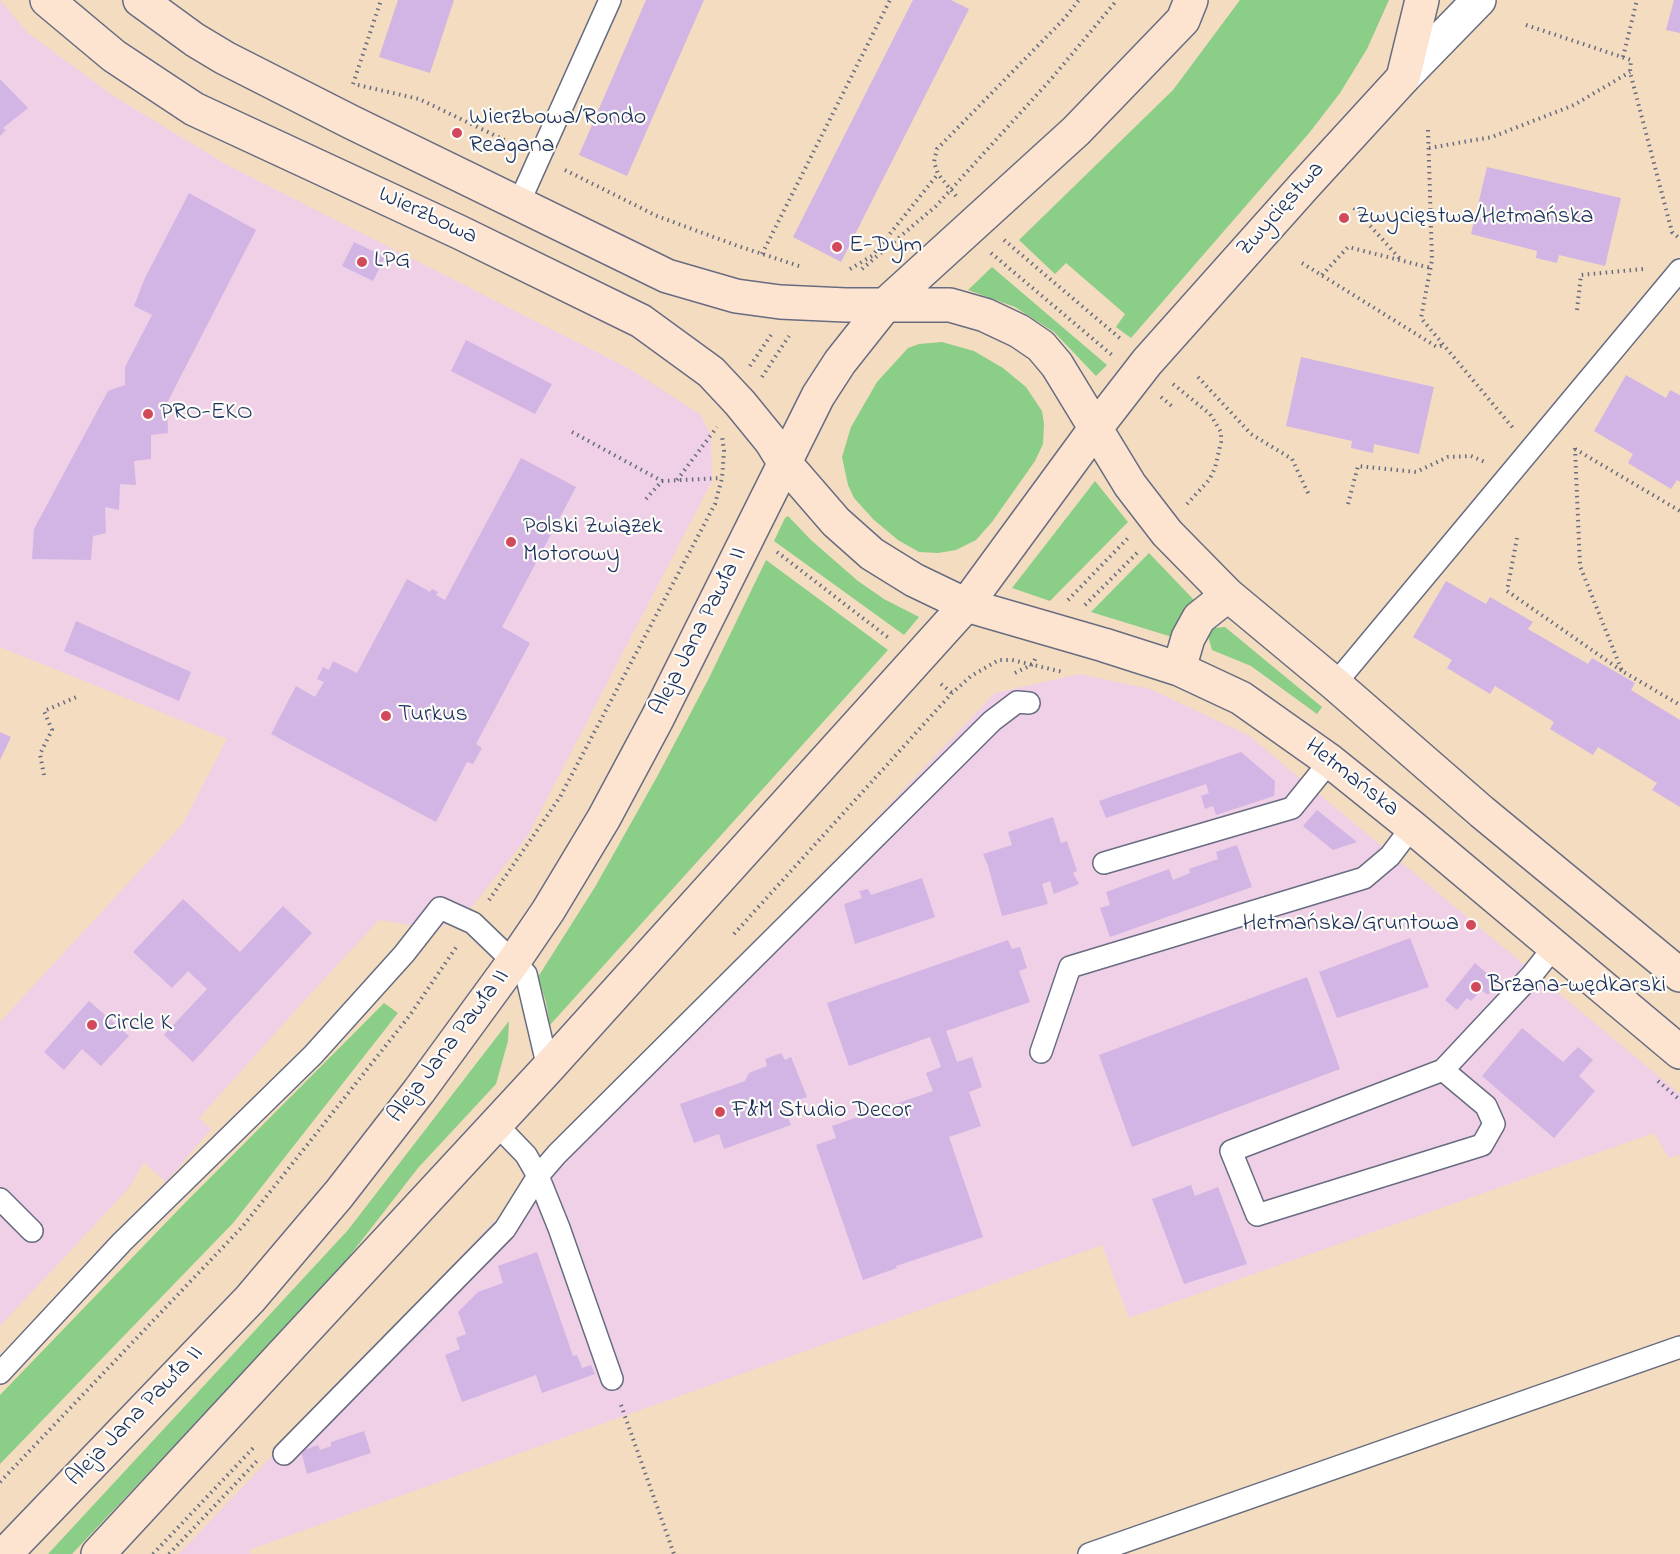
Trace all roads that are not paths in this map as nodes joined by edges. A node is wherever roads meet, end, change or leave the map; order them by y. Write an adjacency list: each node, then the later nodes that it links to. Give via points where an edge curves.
1 (47, 0): 11 (main road, Wierzbowa, via 114,56 194,109)
2 (140, 0): 8 (main road, Wierzbowa, via 225,58)
3 (610, 0): 8 (lane)
4 (1422, 0): 7 (main road)
5 (1479, 0): 7 (street, Zwycięstwa)
6 (1192, 7): 12 (main road, via 1076,131)
7 (1403, 78): 13 (main road, Zwycięstwa, via 1137,376)
8 (518, 205): 9 (main road, Wierzbowa)
9 (614, 251): 11 (main road); 12 (main road, Wierzbowa, via 667,276 736,296 800,304)
10 (1676, 275): 18 (lane)
11 (591, 296): 14 (main road, Wierzbowa, via 649,327 711,372 771,441)
12 (886, 304): 13 (main road, Wierzbowa, via 950,305 1019,331 1041,346 1058,365); 14 (main road, Aleja Jana Pawła II, via 834,370)
13 (1095, 429): 15 (main road, via 1130,485 1167,533); 16 (main road, Zwycięstwa)
14 (784, 462): 16 (main road, Wierzbowa, via 836,522 872,554); 24 (main road, Aleja Jana Pawła II, via 604,818)
15 (1228, 595): 17 (main road, via 1199,618); 18 (main road)
16 (966, 605): 17 (main road, Hetmańska); 28 (main road)
17 (1179, 669): 20 (main road, Hetmańska, via 1241,698)
18 (1335, 684): 25 (main road, via 1482,812)
19 (1029, 703): 31 (lane, via 1017,702 992,722)
20 (1330, 761): 21 (main road, Hetmańska); 22 (lane, via 1292,808)
21 (1412, 827): 23 (main road, Hetmańska); 26 (lane, via 1390,856 1364,878 1070,967)
22 (1104, 863)
23 (1554, 947): 27 (main road, Hetmańska); 29 (lane)
24 (514, 961): 28 (lane, via 526,974); 35 (lane, via 473,923 440,908 313,1055 122,1242); 38 (main road, Aleja Jana Pawła II, via 339,1194 257,1290)
25 (1680, 975)
26 (1041, 1052)
27 (1680, 1052)
28 (548, 1068): 30 (main road)
29 (1443, 1070): 29 (lane, via 1486,1106 1494,1124 1482,1144 1257,1215 1231,1151)
30 (496, 1124): 31 (lane, via 526,1155); 39 (main road)
31 (538, 1176): 36 (lane); 37 (lane, via 505,1229)
32 (0, 1199): 33 (lane)
33 (33, 1231)
34 (1680, 1347): 40 (lane)
35 (0, 1373)
36 (612, 1379)
37 (284, 1454)
38 (5, 1554)
39 (98, 1554)
40 (1089, 1554)

